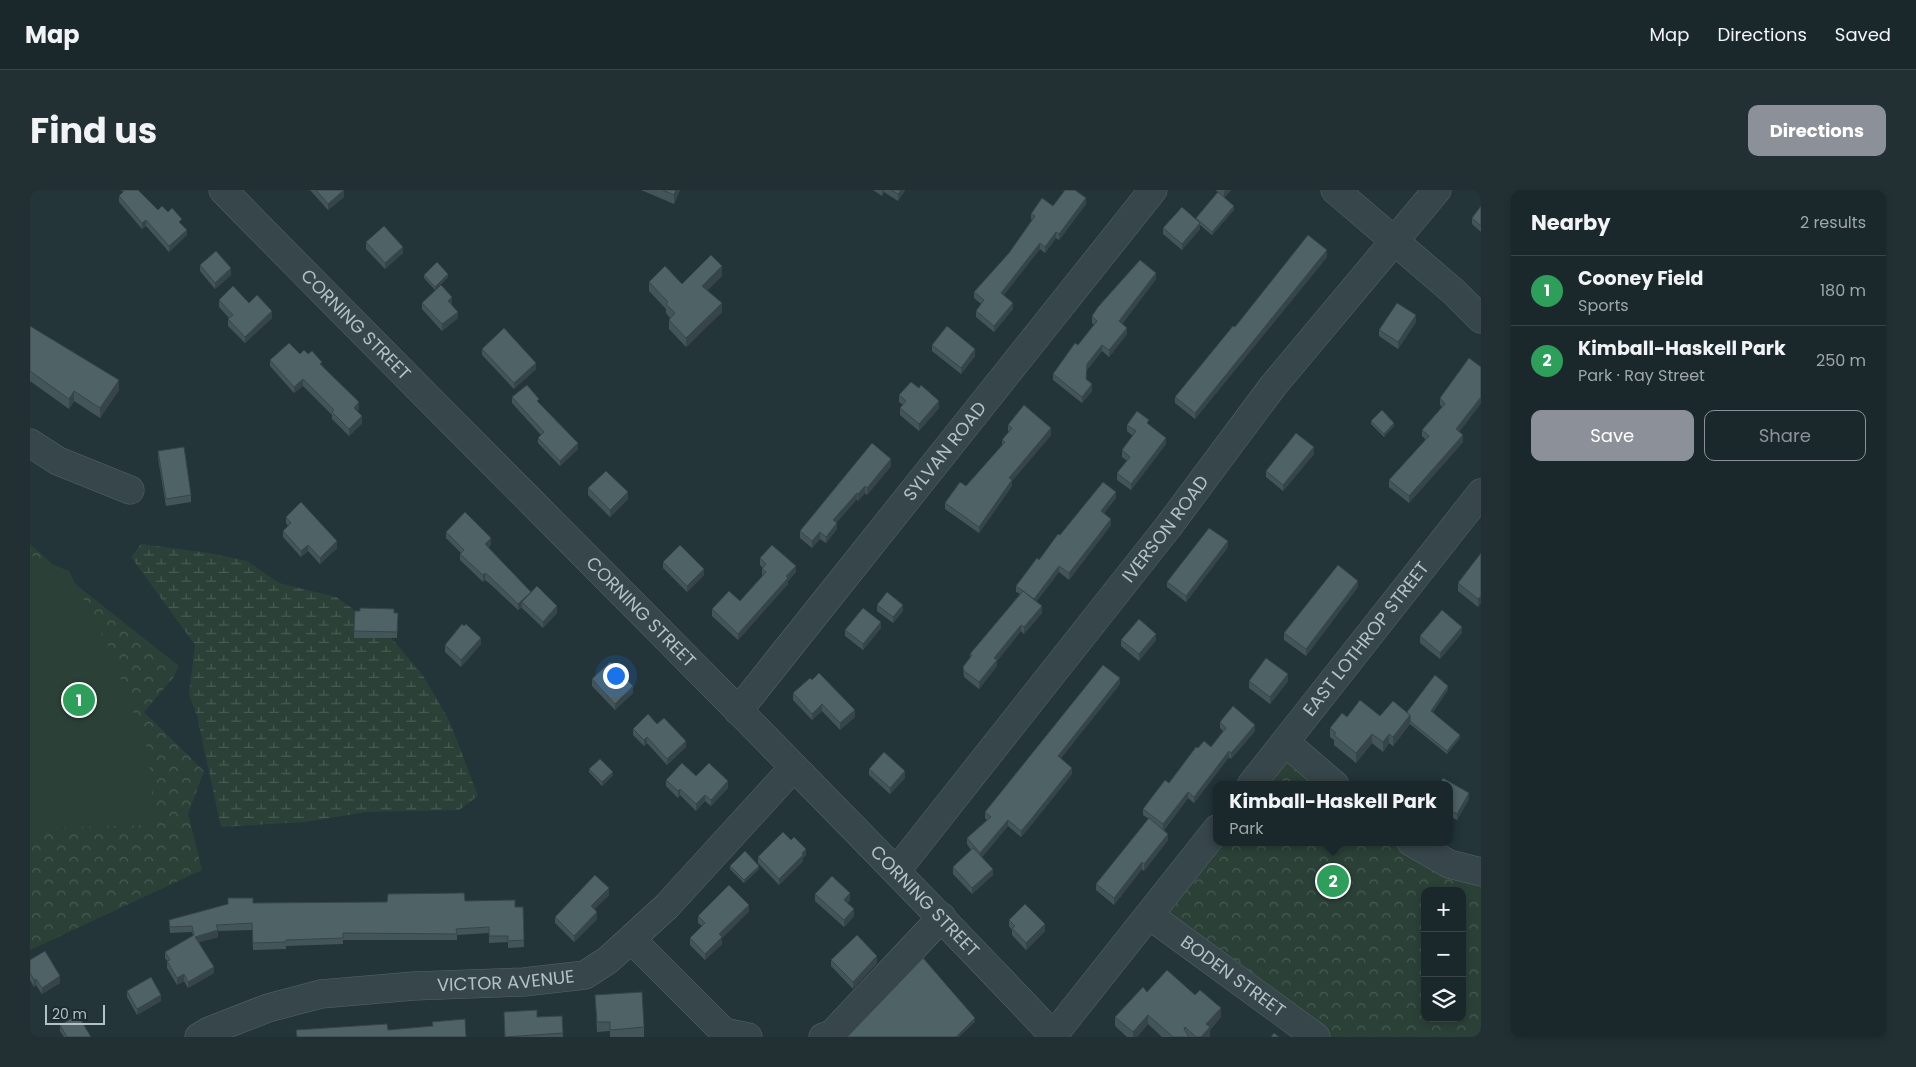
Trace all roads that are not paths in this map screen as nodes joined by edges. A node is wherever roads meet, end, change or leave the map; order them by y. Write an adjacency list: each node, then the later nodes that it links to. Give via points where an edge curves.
1 (224, 190): 10 (street, CORNING STREET)
2 (1153, 190): 10 (street, SYLVAN ROAD)
3 (1335, 190): 5 (street)
4 (1437, 190): 5 (street, IVERSON ROAD)
5 (1395, 241): 6 (street); 17 (street, IVERSON ROAD, via 1274,386 1168,527)
6 (1481, 319)
7 (30, 443): 8 (street, via 58,461)
8 (130, 490)
9 (1481, 493): 11 (street, EAST LOTHROP STREET)
10 (738, 710): 12 (street, CORNING STREET)
11 (1285, 742): 13 (street, EAST LOTHROP STREET); 14 (street)
12 (794, 767): 17 (street, CORNING STREET); 21 (street, VICTOR AVENUE, via 667,906)
13 (1254, 781)
14 (1330, 781)
15 (1213, 833): 19 (street)
16 (1418, 846): 18 (street, via 1450,864)
17 (897, 870): 20 (street, CORNING STREET)
18 (1481, 872)
19 (1149, 915): 22 (street); 26 (street, BODEN STREET)
20 (942, 917): 22 (street, CORNING STREET); 25 (street, via 832,1034)
21 (631, 939): 23 (street, VICTOR AVENUE, via 585,975 524,982 414,986 322,994 268,1008); 24 (street, via 724,1032)
22 (1054, 1036)
23 (199, 1037)
24 (748, 1037)
25 (823, 1037)
26 (1316, 1037)

